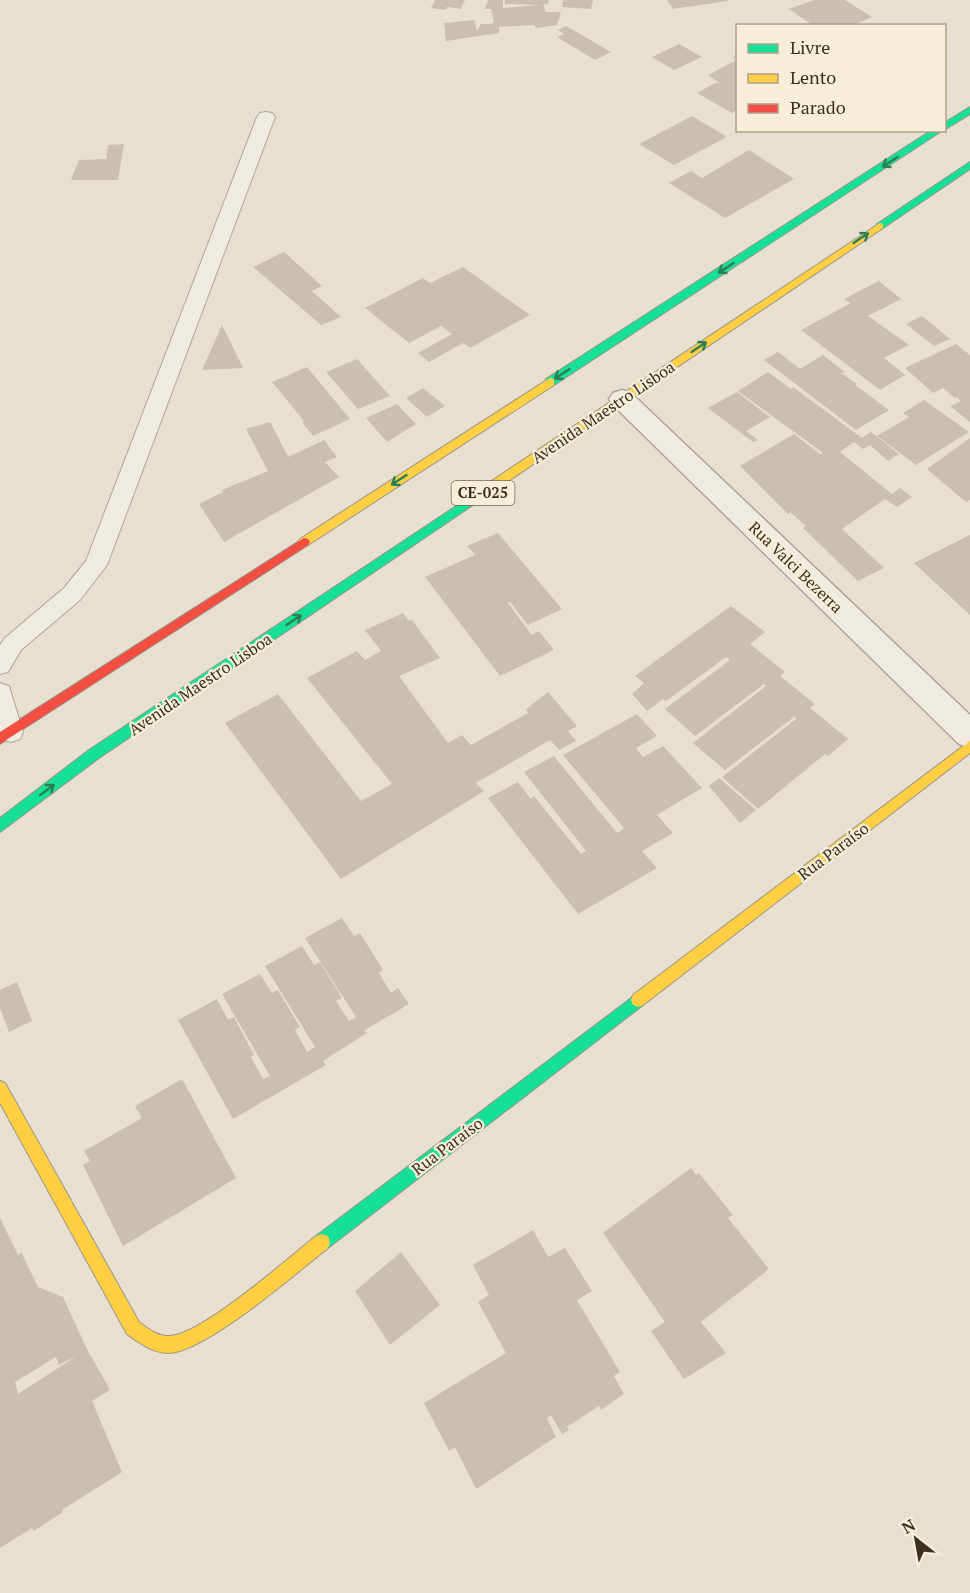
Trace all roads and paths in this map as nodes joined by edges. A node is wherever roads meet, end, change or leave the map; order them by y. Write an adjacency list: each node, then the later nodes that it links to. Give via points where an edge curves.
1 (970, 110): 3 (main road)
2 (266, 117): 7 (lane, via 96,565 72,594 13,644)
3 (946, 126)
4 (936, 132): 10 (main road, one-way to 10)
5 (970, 165): 6 (main road, Avenida Maestro Lisboa / CE-025, one-way to 5)
6 (622, 399): 9 (street, Rua Valci Bezerra); 12 (main road, Avenida Maestro Lisboa / CE-025, one-way to 6, via 94,754)
7 (0, 665)
8 (0, 693): 10 (lane)
9 (970, 735)
10 (5, 736)
11 (970, 746): 13 (main road, Rua Paraíso, via 209,1329 186,1341 169,1345 153,1342 134,1328)
12 (0, 826)
13 (0, 1088)

